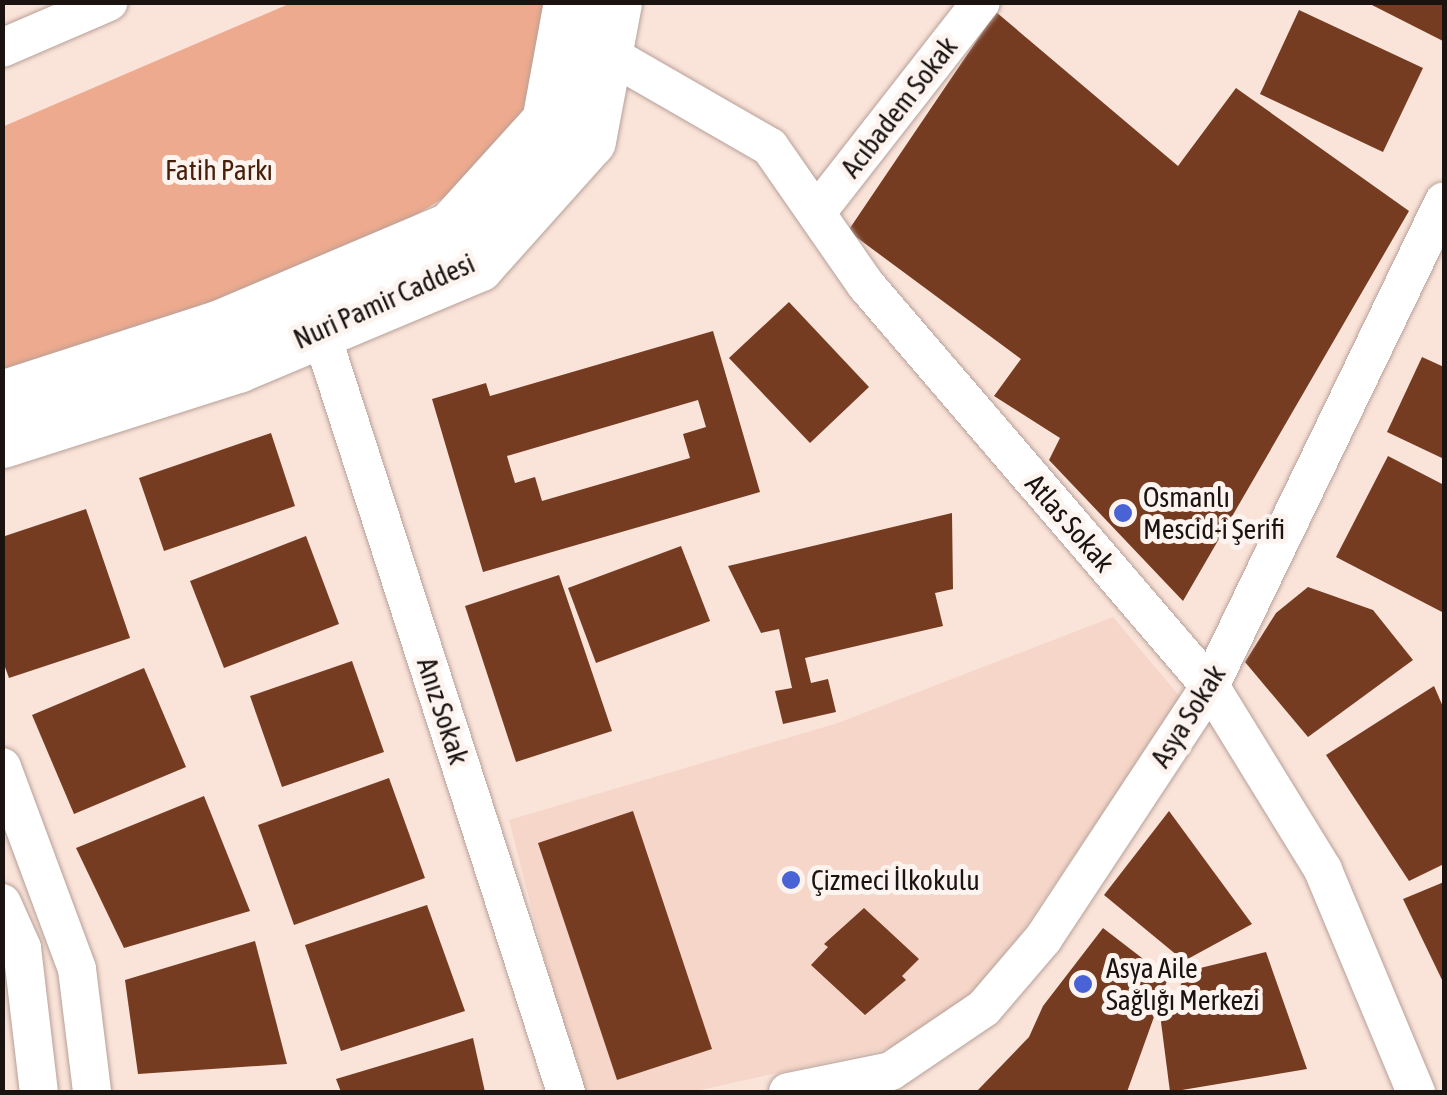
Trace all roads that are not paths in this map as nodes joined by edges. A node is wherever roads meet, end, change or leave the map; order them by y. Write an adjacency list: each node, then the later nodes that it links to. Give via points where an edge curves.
1 (110, 2): 5 (street)
2 (571, 2): 10 (main road, Nuri Pamir Caddesi, via 548,122 452,229 222,326)
3 (981, 2): 7 (street, Acıbadem Sokak)
4 (609, 27): 7 (street, Atlas Sokak, via 770,148); 9 (main road, Nuri Pamir Caddesi, via 588,140 478,264)
5 (2, 48)
6 (1444, 202): 8 (street, Asya Sokak)
7 (817, 212): 12 (street, Atlas Sokak, via 866,285)
8 (1433, 252): 12 (street, Asya Sokak)
9 (320, 330): 11 (main road, Nuri Pamir Caddesi, via 237,365); 18 (street, Anız Sokak)
10 (2, 398)
11 (2, 440)
12 (1210, 686): 19 (street, Asya Sokak, via 1043,940 984,1008 892,1071); 20 (street, Atlas Sokak, via 1323,870)
13 (2, 766): 17 (street, via 77,970)
14 (2, 902): 15 (street)
15 (12, 948): 16 (street)
16 (39, 1092)
17 (92, 1092)
18 (566, 1092)
19 (788, 1092)
20 (1416, 1092)

